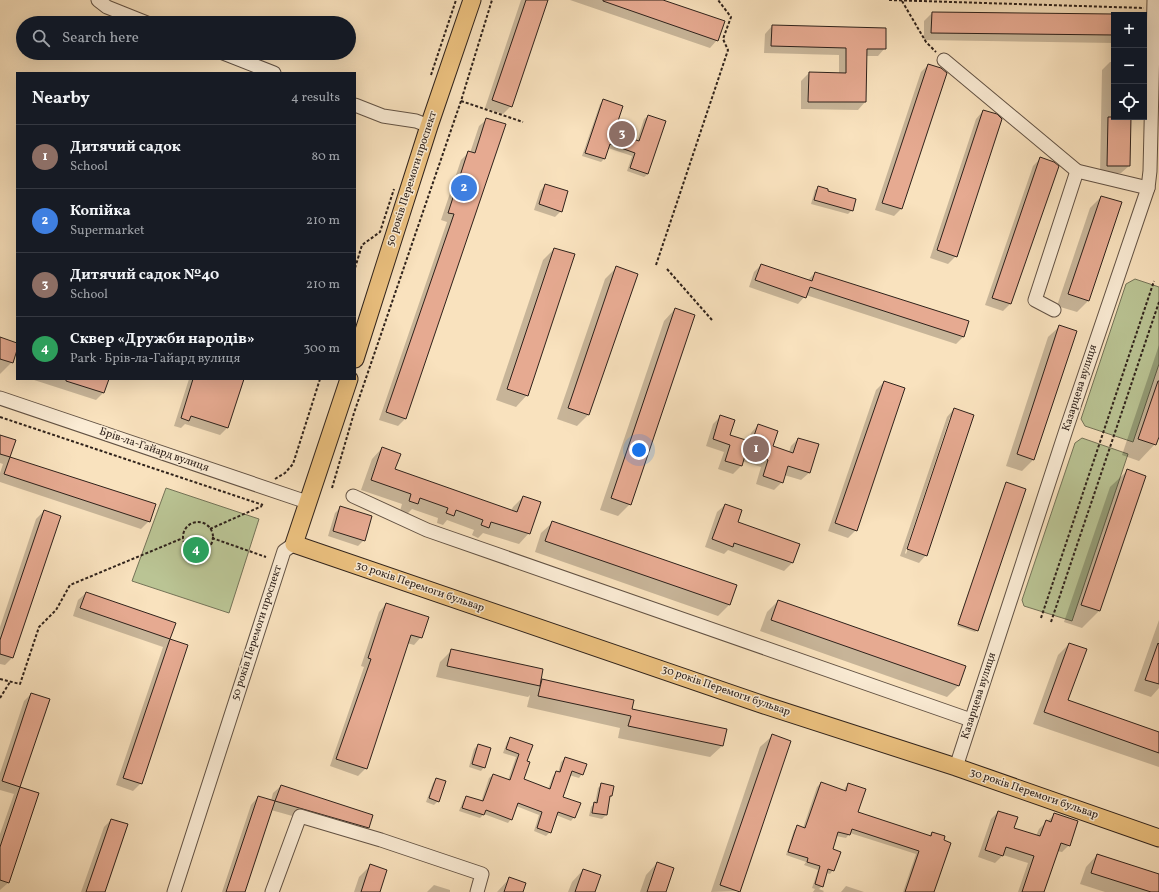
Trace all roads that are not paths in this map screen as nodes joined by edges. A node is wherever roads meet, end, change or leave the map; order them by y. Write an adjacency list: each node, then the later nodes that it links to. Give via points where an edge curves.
1 (98, 0): 4 (street, via 107,7)
2 (472, 0): 9 (main road, 50 років Перемоги проспект)
3 (1154, 4): 11 (street, Казарцева вулиця)
4 (130, 16)
5 (241, 60): 7 (street)
6 (944, 60): 10 (street)
7 (271, 72)
8 (356, 105): 9 (street, via 383,116)
9 (429, 126): 13 (main road, 50 років Перемоги проспект)
10 (1077, 171): 11 (street); 12 (street, via 1035,300)
11 (1148, 188): 19 (street, Казарцева вулиця)
12 (1054, 310)
13 (356, 357)
14 (349, 380): 17 (main road, 50 років Перемоги проспект)
15 (0, 398): 17 (street, Брів-ла-Гайард вулиця)
16 (353, 496): 19 (street, via 428,530)
17 (307, 502): 18 (main road, 50 років Перемоги проспект)
18 (294, 544): 20 (main road, 30 років Перемоги бульвар, via 764,705); 22 (street, 50 років Перемоги проспект, via 284,551)
19 (971, 720): 20 (street, Казарцева вулиця)
20 (956, 767): 21 (main road, 30 років Перемоги бульвар)
21 (1159, 838)
22 (174, 892)
23 (272, 892): 24 (street, via 300,816 482,874)
24 (476, 892)

